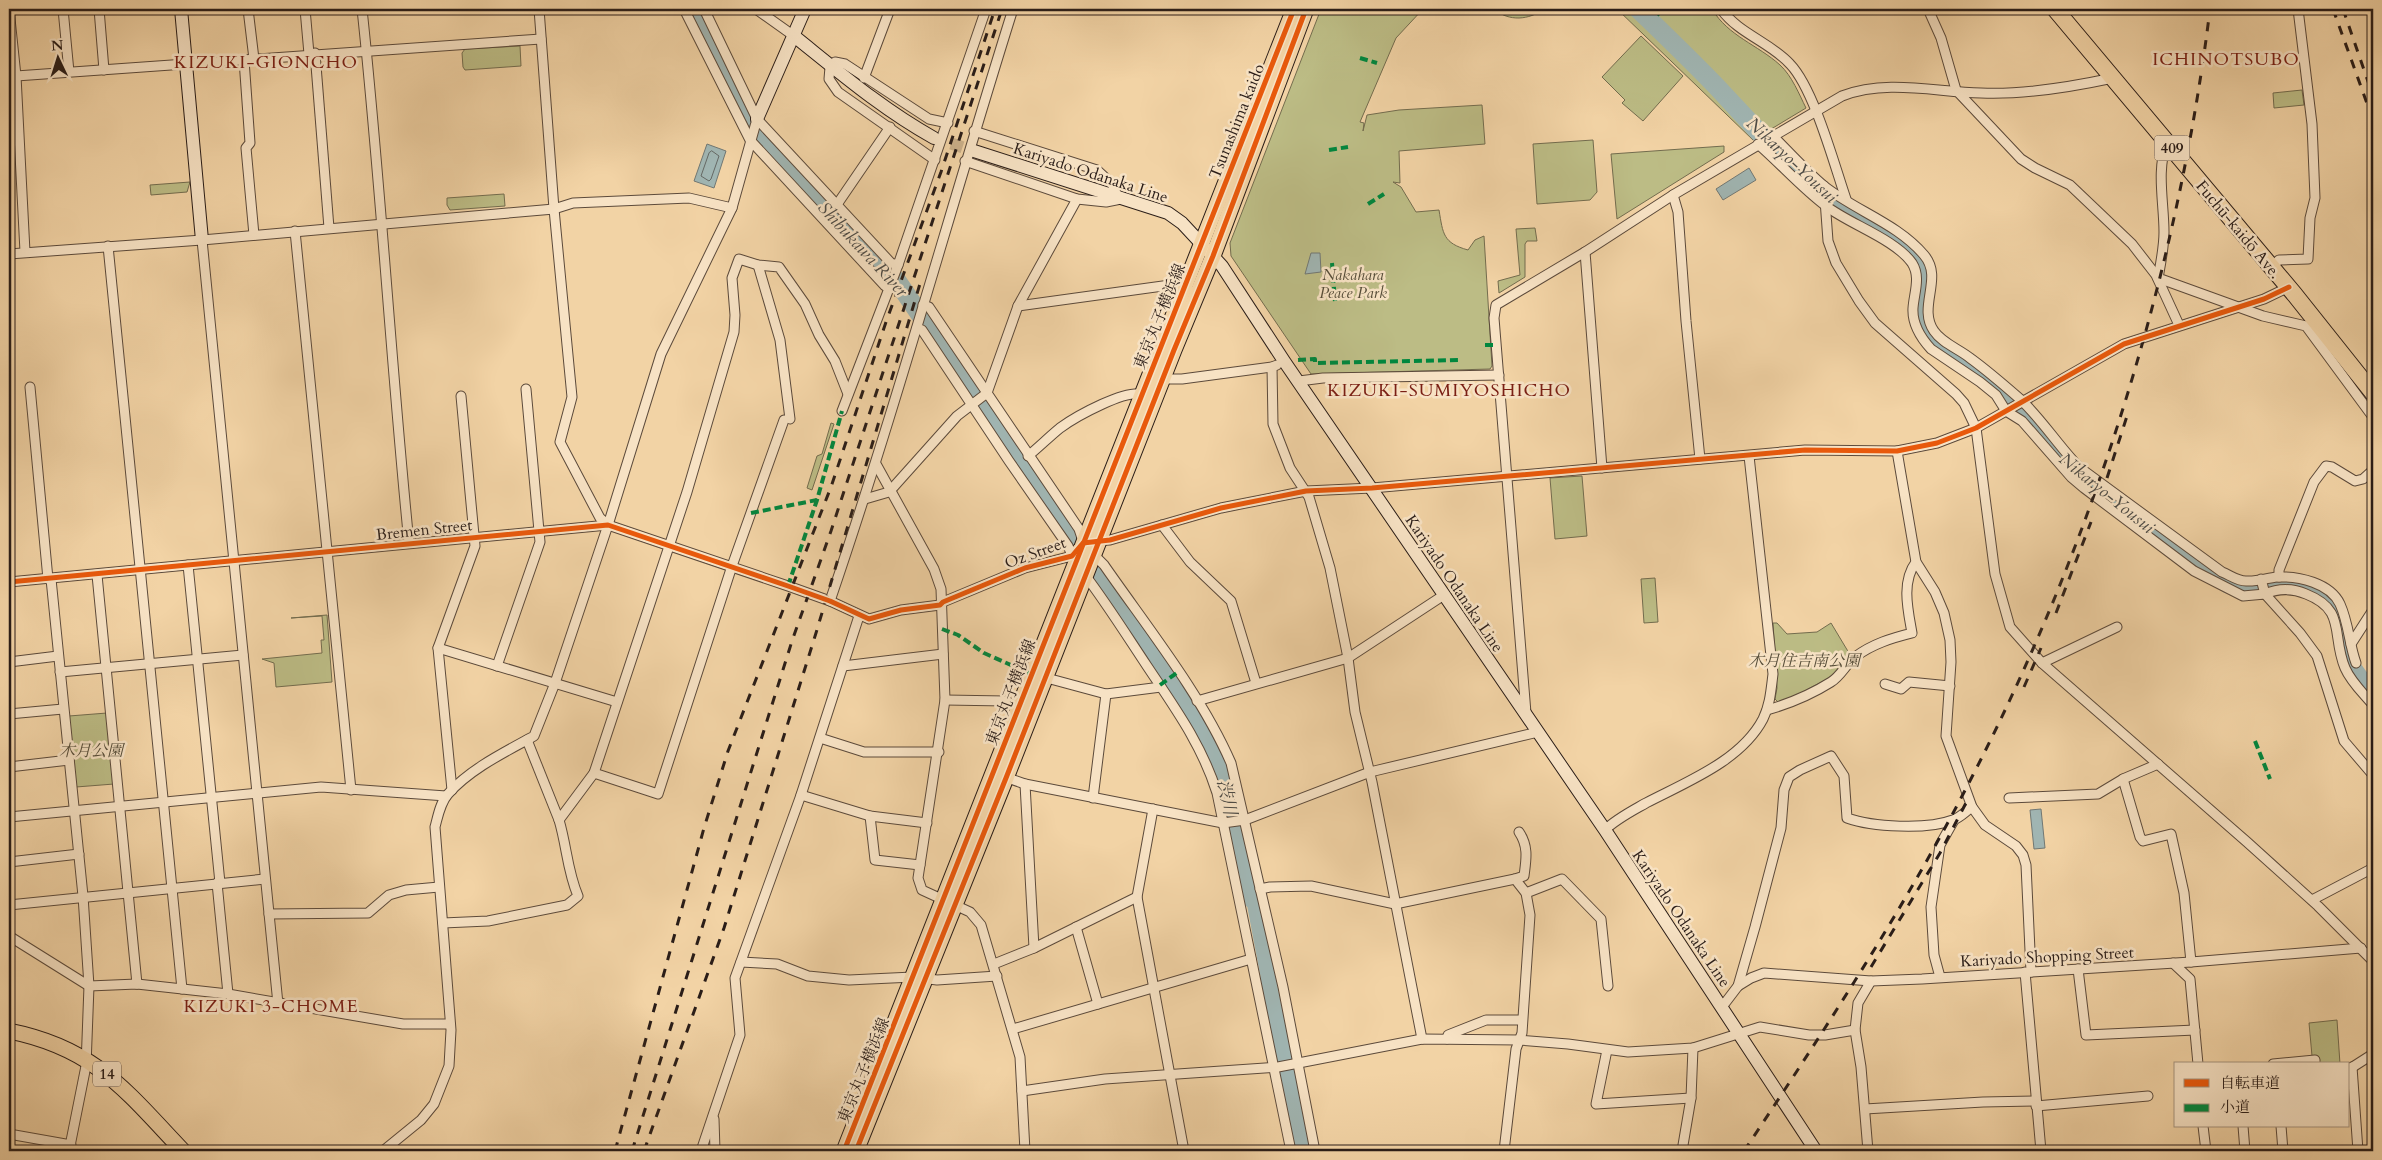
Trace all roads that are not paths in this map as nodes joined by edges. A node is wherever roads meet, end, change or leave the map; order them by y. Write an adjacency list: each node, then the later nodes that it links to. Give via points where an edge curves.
1 (10, 9): 32 (street)
2 (63, 9): 31 (street)
3 (99, 9): 30 (street)
4 (181, 9): 28 (street)
5 (248, 9): 26 (street)
6 (305, 9): 25 (street)
7 (362, 9): 24 (street)
8 (539, 9): 23 (street)
9 (684, 9): 43 (street)
10 (704, 9): 37 (street)
11 (756, 9): 22 (street)
12 (805, 9): 22 (street)
13 (890, 9): 33 (street)
14 (986, 9): 38 (street)
15 (1013, 9): 40 (street)
16 (1294, 9): 62 (main road, Tsunashima kaido)
17 (1306, 9): 67 (main road, 東京丸子横浜線)
18 (1721, 9): 36 (street, via 1736,25 1792,66)
19 (1928, 9): 35 (street, via 1941,38)
20 (2055, 9): 34 (highway, Fuchū-kaidō Ave. / 409)
21 (2298, 9): 70 (street, via 2312,124 2315,198 2310,218 2308,259 2279,260)
22 (794, 36): 29 (street); 37 (street)
23 (541, 39): 24 (street); 56 (street)
24 (366, 51): 25 (street); 57 (street)
25 (312, 54): 26 (street); 58 (street)
26 (254, 59): 27 (street)
27 (244, 60): 28 (street); 60 (street, via 250,143 246,148)
28 (185, 64): 30 (street); 61 (street)
29 (830, 67): 33 (street, via 836,62 845,64); 39 (street, via 829,78 838,92); 42 (street, via 902,120)
30 (104, 70): 31 (street)
31 (69, 72): 32 (street)
32 (16, 76): 64 (street)
33 (864, 78): 38 (street, via 929,119)
34 (2113, 78): 35 (street, via 2019,92); 44 (highway, Fuchū-kaidō Ave. / 409)
35 (1956, 90): 36 (street, via 1866,89 1842,96); 71 (street, via 2021,159 2070,184 2081,194 2132,244)
36 (1814, 111): 41 (street); 52 (street)
37 (757, 119): 43 (street); 53 (street)
38 (948, 123): 47 (street)
39 (890, 127): 47 (street); 53 (street)
40 (974, 131): 46 (street); 50 (street, via 1097,170)
41 (1772, 136): 45 (street); 48 (street)
42 (934, 138)
43 (750, 140): 55 (street); 72 (street, via 885,286)
44 (2167, 142): 70 (highway, Fuchū-kaidō Ave. / 409); 71 (street, via 2162,156 2164,233)
45 (1759, 143): 49 (street); 54 (street)
46 (969, 156): 50 (street, Kariyado Odanaka Line); 51 (street); 75 (street)
47 (935, 160): 69 (street)
48 (1824, 186): 52 (street); 54 (street)
49 (1673, 195): 65 (street); 102 (street, via 1678,212)
50 (1122, 197): 51 (street, via 1106,202); 62 (street, Kariyado Odanaka Line, via 1168,213)
51 (1077, 199): 76 (street)
52 (1846, 199): 93 (street, via 1908,239 1926,257 1932,271 1928,313 1933,330)
53 (836, 206): 69 (street, via 891,263)
54 (1827, 207): 96 (street, via 1868,230 1911,262 1917,276 1915,325 1925,342 1996,395); 98 (street, via 1828,241 1836,263 1859,301 1875,323 1956,394)
55 (732, 208): 56 (street, via 690,198 573,203); 111 (street, via 661,354)
56 (554, 209): 57 (street); 111 (street, via 572,397 560,442 600,518)
57 (381, 223): 58 (street); 115 (street)
58 (329, 228): 59 (street)
59 (295, 231): 60 (street); 119 (street)
60 (254, 235): 61 (street)
61 (202, 240): 63 (street); 121 (street)
62 (1201, 243): 67 (street, Kariyado Odanaka Line); 74 (main road, 東京丸子横浜線)
63 (108, 246): 64 (street); 125 (street)
64 (25, 252): 66 (street)
65 (1585, 252): 83 (street, via 1496,306 1494,318); 104 (street)
66 (9, 254)
67 (1213, 256): 74 (main road, 東京丸子横浜線); 81 (street, Kariyado Odanaka Line)
68 (758, 265): 90 (street, via 779,267 805,304); 117 (street, via 738,259 732,278 734,332); 124 (street, via 780,340 787,420)
69 (898, 265): 72 (street)
70 (2271, 267): 73 (highway, Fuchū-kaidō Ave. / 409)
71 (2158, 278): 77 (street); 79 (street)
72 (890, 287): 90 (street)
73 (2288, 287): 77 (street); 78 (highway, 409)
74 (1190, 290): 76 (street, via 1170,285); 84 (main road, 東京丸子横浜線); 92 (main road, 東京丸子横浜線)
75 (923, 304): 80 (street); 88 (street, via 929,307)
76 (1018, 306): 88 (street)
77 (2239, 307): 78 (street, via 2263,316); 79 (street)
78 (2310, 322): 89 (highway, 409); 97 (street)
79 (2179, 326): 93 (street, via 2124,344)
80 (917, 328): 94 (street, via 922,330); 103 (street)
81 (1284, 361): 82 (street); 85 (street, Kariyado Odanaka Line)
82 (1272, 367): 84 (street); 108 (street, via 1274,424 1290,468)
83 (1499, 375): 85 (street); 106 (street)
84 (1163, 379): 92 (main road, 東京丸子横浜線)
85 (1299, 381): 107 (street, Kariyado Odanaka Line)
86 (30, 387): 129 (street)
87 (526, 389): 113 (street)
88 (987, 393): 94 (street); 100 (street)
89 (2373, 393)
90 (848, 394): 95 (street)
91 (460, 396): 114 (street)
92 (1148, 396): 100 (street, via 1127,394 1083,414); 116 (main road, 東京丸子横浜線); 118 (main road, 東京丸子横浜線)
93 (2022, 401): 96 (street); 130 (street, via 2080,468 2208,564 2239,580)
94 (971, 405): 109 (street, via 957,416); 120 (street)
95 (842, 411)
96 (2006, 411): 98 (street); 132 (street, via 2022,421 2071,477 2194,571 2243,596)
97 (2373, 417)
98 (1976, 428): 99 (street, via 1937,443); 147 (street, via 1994,574 2001,601 2010,626)
99 (1897, 451): 101 (street, via 1805,450); 122 (street)
100 (1028, 456): 116 (street, via 1079,529)
101 (1749, 456): 102 (street); 167 (street, via 1773,674)
102 (1700, 460): 104 (street)
103 (876, 464): 109 (street); 110 (street)
104 (1602, 468): 106 (street)
105 (2373, 470): 128 (street, via 2355,481 2332,466 2326,466 2314,482)
106 (1507, 476): 107 (street); 169 (street)
107 (1372, 488): 108 (street); 133 (street, Kariyado Odanaka Line)
108 (1306, 491): 112 (street, via 1221,508); 144 (street, via 1330,568)
109 (889, 492): 110 (street); 135 (street, via 934,569 940,589)
110 (865, 498): 134 (street)
111 (608, 525): 113 (street, Bremen Street); 117 (street, Bremen Street); 155 (street)
112 (1162, 525): 118 (street, via 1110,540); 156 (street, via 1190,562 1231,601)
113 (540, 530): 114 (street, Bremen Street); 150 (street, via 540,542)
114 (474, 537): 115 (street, Bremen Street); 140 (street, via 475,546)
115 (408, 543): 119 (street, Bremen Street)
116 (1083, 543): 118 (street); 120 (main road, 東京丸子横浜線)
117 (670, 546): 124 (street, Bremen Street); 163 (street)
118 (1096, 548): 127 (main road, 東京丸子横浜線); 162 (street, via 1104,565)
119 (326, 552): 121 (street, Bremen Street); 183 (street)
120 (1073, 558): 127 (street); 135 (street, Oz Street, via 1025,568); 154 (main road, 東京丸子横浜線)
121 (233, 561): 123 (street, Bremen Street); 142 (street)
122 (1916, 562): 158 (street, via 1944,612 1950,647); 167 (street, via 1910,570 1907,589 1912,633 1870,648 1854,658 1833,681)
123 (188, 565): 125 (street, Bremen Street); 145 (street)
124 (732, 566): 134 (street, Bremen Street); 178 (street, via 658,794)
125 (142, 570): 126 (street, Bremen Street); 149 (street)
126 (97, 575): 129 (street, Bremen Street); 152 (street)
127 (1085, 576): 154 (main road, 東京丸子横浜線); 159 (street)
128 (2279, 577): 130 (street); 139 (street, via 2304,579 2331,592 2346,618)
129 (49, 579): 131 (street, Bremen Street); 143 (street)
130 (2261, 579): 132 (street)
131 (9, 582)
132 (2265, 594): 164 (street, via 2288,589 2324,601 2335,622 2345,669); 180 (street, via 2316,656 2344,741)
133 (1444, 595): 144 (street); 169 (street, Kariyado Odanaka Line)
134 (830, 601): 137 (street, Oz Street)
135 (940, 605): 137 (street, Oz Street, via 901,610 870,620); 141 (street)
136 (2373, 610): 139 (street)
137 (858, 616): 151 (street)
138 (2117, 627): 147 (street)
139 (2351, 644): 148 (street)
140 (438, 648): 150 (street); 185 (street)
141 (943, 654): 151 (street); 161 (street)
142 (243, 655): 145 (street); 184 (street)
143 (58, 656): 146 (street); 153 (street)
144 (1348, 658): 156 (street); 177 (street, via 1355,712)
145 (198, 659): 149 (street); 187 (street)
146 (9, 662)
147 (2042, 663): 175 (street)
148 (2356, 663)
149 (150, 664): 152 (street); 190 (street)
150 (497, 666): 155 (street)
151 (842, 666): 171 (street)
152 (106, 668): 153 (street); 191 (street)
153 (60, 672): 165 (street)
154 (1038, 675): 160 (street); 166 (main road, 東京丸子横浜線)
155 (555, 683): 163 (street); 172 (street, via 534,736)
156 (1256, 684): 162 (street)
157 (1885, 684): 158 (street, via 1901,690 1910,682)
158 (1950, 686): 192 (street, via 1946,736)
159 (1161, 687): 160 (street); 201 (street, via 1203,756 1217,793)
160 (1106, 694): 188 (street)
161 (945, 700): 166 (street, via 1006,701); 173 (street)
162 (1197, 701): 198 (street, via 1218,733 1231,763)
163 (617, 702): 178 (street)
164 (2373, 705)
165 (63, 709): 168 (street); 174 (street)
166 (1024, 709): 179 (main road, 東京丸子横浜線)
167 (1767, 710): 202 (street, via 1752,735 1736,751)
168 (9, 714)
169 (1526, 716): 170 (street, Kariyado Odanaka Line)
170 (1538, 732): 177 (street); 202 (street, Kariyado Odanaka Line)
171 (820, 738): 173 (street, via 864,752); 186 (street)
172 (527, 740): 185 (street, via 512,746); 197 (street)
173 (938, 752): 200 (street)
174 (69, 760): 176 (street); 194 (street)
175 (2158, 764): 181 (street); 220 (street)
176 (9, 766)
177 (1370, 772): 198 (street); 222 (street)
178 (594, 773): 197 (street)
179 (999, 775): 182 (street); 221 (main road, 東京丸子横浜線)
180 (2373, 775)
181 (2123, 779): 189 (street, via 2098,794); 233 (street, via 2143,841 2171,834 2184,893)
182 (1025, 784): 188 (street); 228 (street)
183 (351, 790): 184 (street, via 321,786); 185 (street)
184 (257, 792): 187 (street); 210 (street)
185 (449, 793): 212 (street, via 435,827)
186 (801, 795): 195 (street); 232 (street)
187 (211, 797): 190 (street); 211 (street)
188 (1093, 798): 193 (street)
189 (2009, 798)
190 (164, 801): 191 (street); 213 (street)
191 (120, 806): 194 (street); 216 (street)
192 (1972, 807): 199 (street); 237 (street, via 1986,825 2016,846 2023,855)
193 (1153, 809): 201 (street); 219 (street)
194 (75, 811): 196 (street); 204 (street)
195 (870, 816): 200 (street); 206 (street, via 875,860)
196 (9, 817)
197 (559, 820): 225 (street, via 567,847 569,876 578,896 567,904 488,921)
198 (1245, 820): 201 (street); 214 (street)
199 (1954, 820): 239 (street, via 1940,845 1931,907 1934,955); 245 (street, via 1884,827 1847,818 1844,776 1831,756 1789,777 1768,883)
200 (927, 823): 206 (street)
201 (1223, 823): 230 (street)
202 (1605, 830): 251 (street, Kariyado Odanaka Line)
203 (1519, 832): 209 (street, via 1527,861 1524,876)
204 (79, 854): 205 (street); 218 (street)
205 (9, 862)
206 (920, 865): 221 (street, via 918,878 922,890)
207 (2373, 868): 220 (street)
208 (9, 872): 215 (street)
209 (1515, 878): 217 (street); 222 (street)
210 (266, 879): 211 (street); 224 (street)
211 (218, 883): 213 (street); 248 (street)
212 (439, 887): 224 (street, via 406,890 389,896 368,913); 225 (street)
213 (172, 889): 216 (street); 247 (street)
214 (1260, 889): 222 (street, via 1311,886); 270 (street, via 1283,987)
215 (9, 891)
216 (128, 893): 218 (street); 242 (street)
217 (1526, 893): 244 (street, via 1562,879 1601,919); 252 (street, via 1530,915)
218 (83, 896): 223 (street); 243 (street)
219 (1137, 897): 226 (street); 246 (street)
220 (2312, 900): 229 (street)
221 (949, 904): 235 (street, via 970,912 981,924); 240 (main road, 東京丸子横浜線)
222 (1395, 904): 260 (street)
223 (9, 905)
224 (269, 914): 249 (street)
225 (443, 923): 253 (street)
226 (1076, 927): 228 (street); 250 (street)
227 (9, 936): 243 (street)
228 (1034, 948): 235 (street)
229 (2361, 948): 231 (street); 233 (street, Kariyado Shopping Street)
230 (1251, 959): 246 (street); 271 (street)
231 (2373, 961)
232 (741, 962): 240 (street, via 777,964 820,978); 279 (street, via 735,978 740,1034)
233 (2191, 962): 234 (street, Kariyado Shopping Street)
234 (2173, 963): 236 (street, Kariyado Shopping Street); 256 (street, via 2190,978)
235 (994, 964): 238 (street)
236 (2078, 969): 237 (street, Kariyado Shopping Street); 256 (street, via 2086,1035)
237 (2029, 972): 239 (street, Kariyado Shopping Street); 277 (street)
238 (997, 976): 240 (street); 254 (street)
239 (1940, 977): 241 (street, Kariyado Shopping Street)
240 (919, 978): 290 (main road, 東京丸子横浜線); 291 (main road, 東京丸子横浜線)
241 (1871, 981): 245 (street, Kariyado Shopping Street, via 1764,974); 255 (street, via 1858,1003)
242 (137, 984): 243 (street); 247 (street)
243 (88, 986): 269 (street)
244 (1608, 986)
245 (1738, 986): 251 (street)
246 (1154, 987): 250 (street); 273 (street)
247 (182, 989): 248 (street)
248 (228, 994): 249 (street)
249 (278, 1004): 253 (street, via 404,1024)
250 (1098, 1004): 254 (street)
251 (1722, 1007): 258 (street, Kariyado Odanaka Line)
252 (1522, 1020): 261 (street, via 1486,1020 1448,1035); 262 (street)
253 (450, 1024): 287 (street, via 449,1066 434,1104 421,1120)
254 (1013, 1029): 274 (street, via 1020,1057)
255 (1855, 1030): 258 (street, via 1809,1035 1760,1027); 278 (street)
256 (2195, 1030): 266 (street)
257 (9, 1031): 269 (main road, 14, via 68,1049)
258 (1738, 1033): 263 (street); 298 (street, Kariyado Odanaka Line)
259 (9, 1037): 269 (main road, 14)
260 (1422, 1039): 261 (street); 270 (street)
261 (1446, 1039): 262 (street)
262 (1519, 1040): 264 (street); 296 (street)
263 (1693, 1048): 264 (street, via 1628,1052); 276 (street)
264 (1606, 1050): 276 (street, via 1596,1104)
265 (2373, 1054): 272 (street)
266 (2198, 1062)
267 (2294, 1062): 268 (street)
268 (2315, 1062)
269 (86, 1063): 284 (street); 285 (main road, 14, via 118,1091); 286 (main road, 14, via 114,1079)
270 (1295, 1063): 271 (street); 295 (street)
271 (1276, 1067): 273 (street); 294 (street)
272 (2350, 1068): 304 (street)
273 (1168, 1074): 274 (street); 293 (street)
274 (1022, 1091): 292 (street)
275 (2148, 1096): 277 (street)
276 (1691, 1098): 297 (street)
277 (2036, 1103): 278 (street, via 1983,1102); 300 (street)
278 (1865, 1109): 299 (street)
279 (714, 1111): 288 (street); 289 (street)
280 (2203, 1128): 301 (street)
281 (2243, 1128): 302 (street)
282 (2281, 1128): 303 (street)
283 (9, 1134): 284 (street)
284 (70, 1148)
285 (174, 1151)
286 (183, 1151)
287 (383, 1151)
288 (701, 1151)
289 (715, 1151)
290 (844, 1151)
291 (856, 1151)
292 (1024, 1151)
293 (1184, 1151)
294 (1290, 1151)
295 (1315, 1151)
296 (1504, 1151)
297 (1682, 1151)
298 (1816, 1151)
299 (1868, 1151)
300 (2041, 1151)
301 (2206, 1151)
302 (2245, 1151)
303 (2283, 1151)
304 (2358, 1151)

